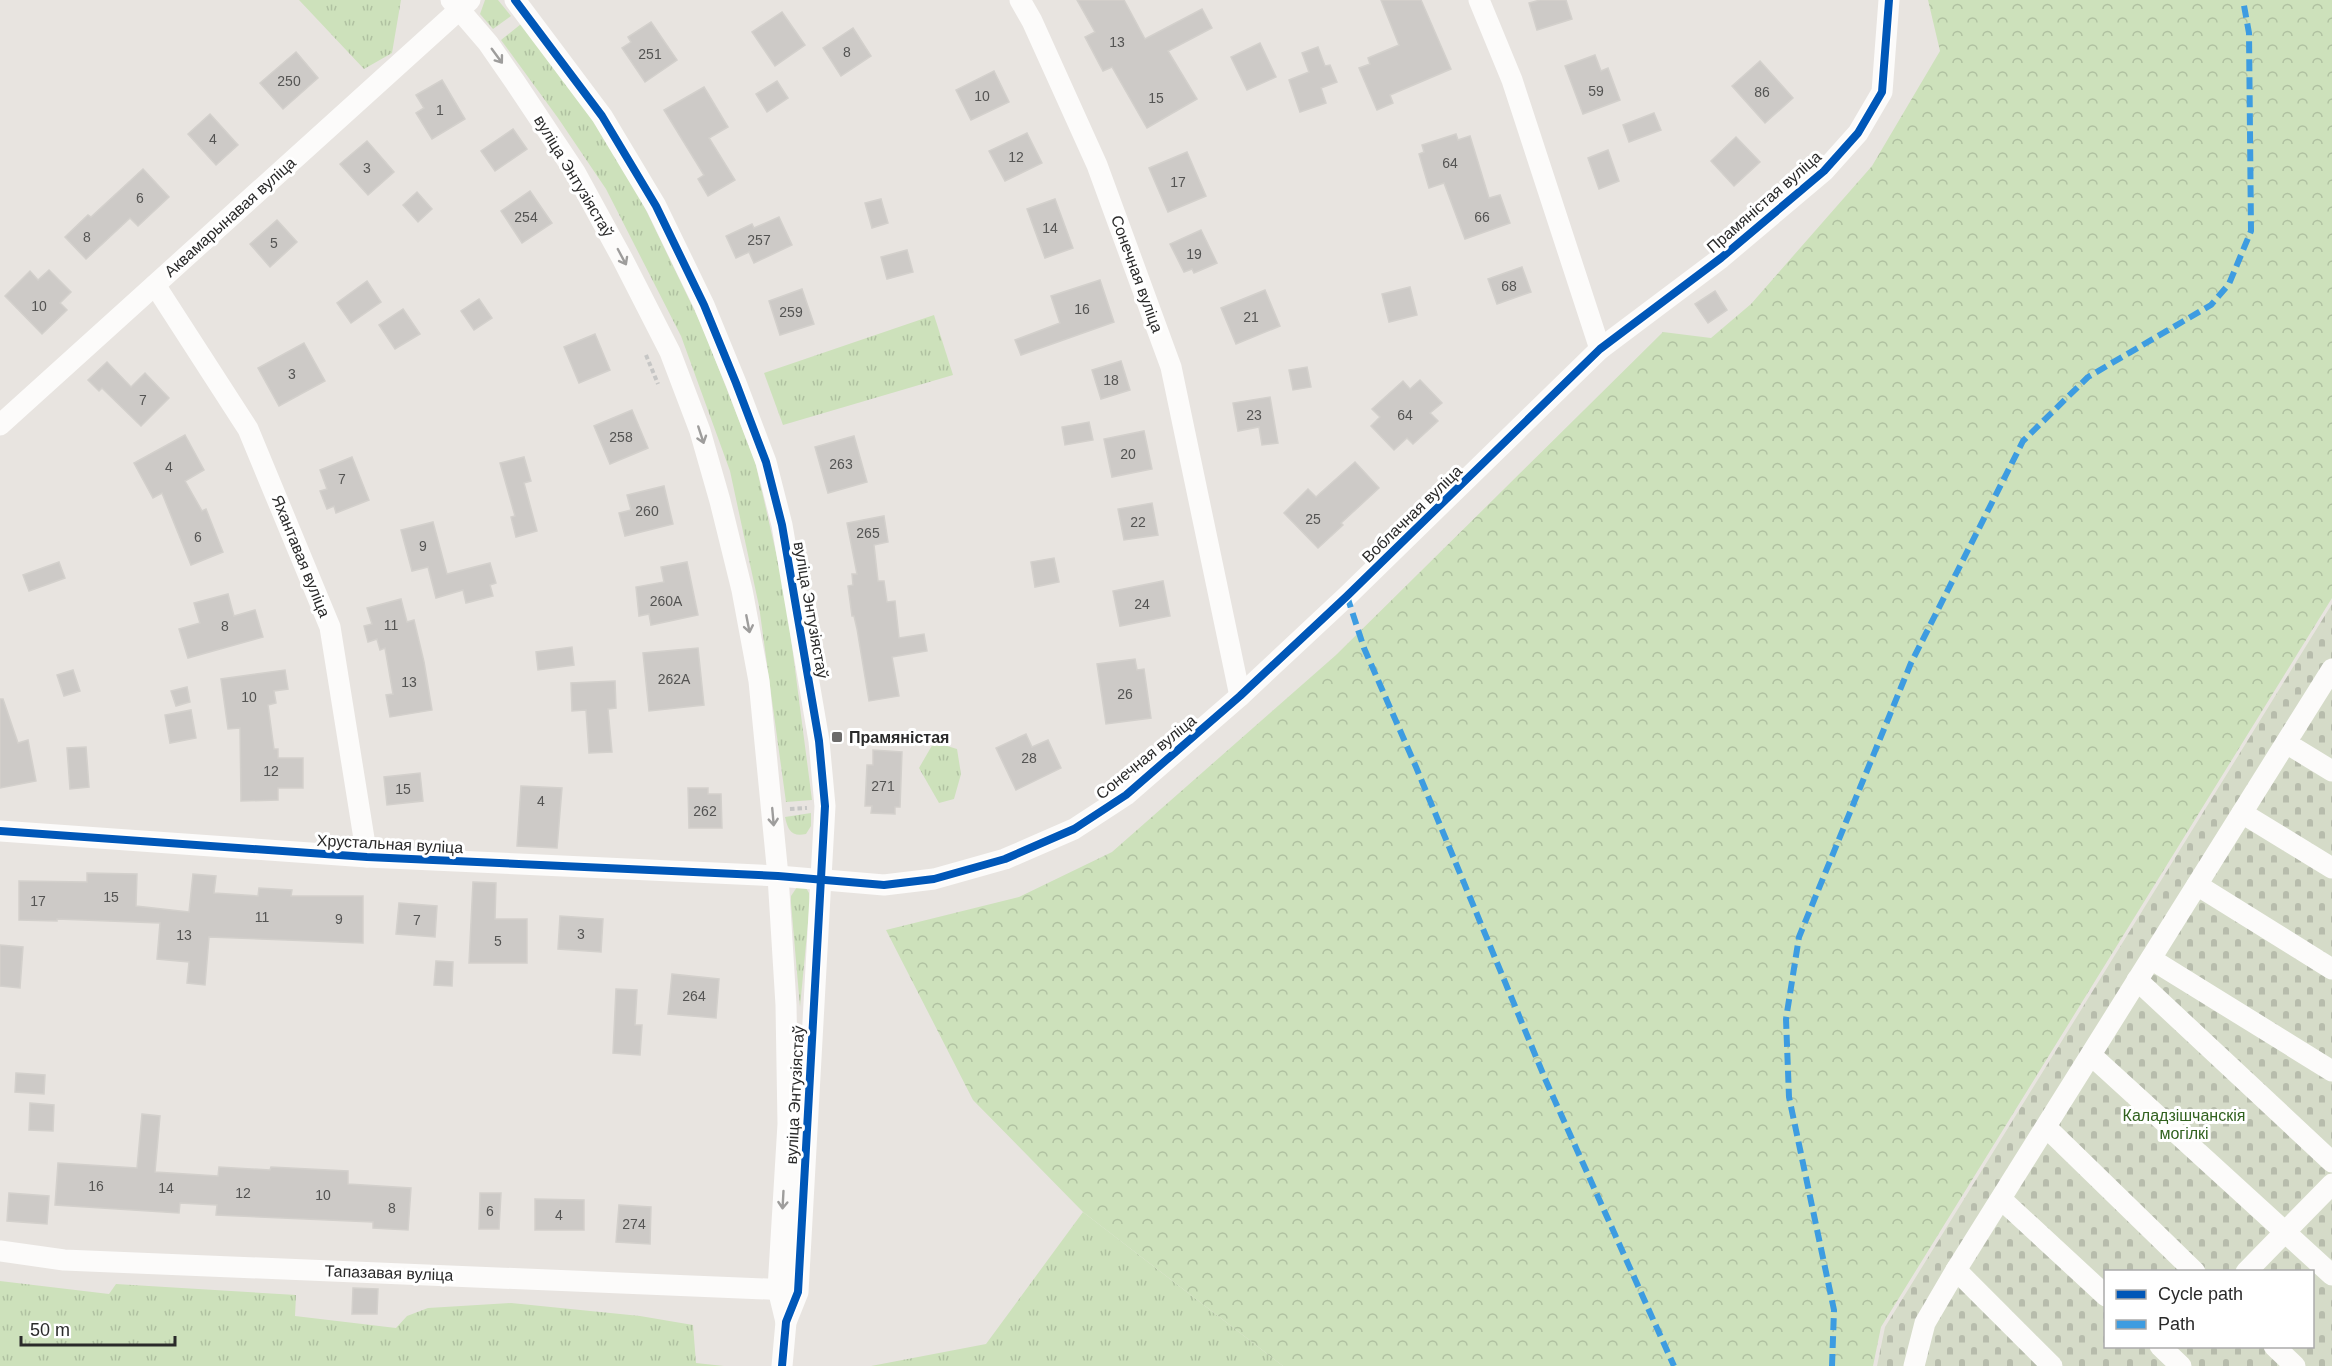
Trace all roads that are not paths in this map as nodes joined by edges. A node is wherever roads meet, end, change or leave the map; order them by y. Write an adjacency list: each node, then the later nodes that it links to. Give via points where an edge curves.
1 (515, 0): 18 (street, вуліца Энтузіястаў, via 602,116 656,206 704,305 766,462 782,525 819,741 825,806)
2 (1020, 0): 10 (street, Сонечная вуліца, via 1097,165 1171,367)
3 (1479, 0): 7 (street, via 1512,80)
4 (1888, 0): 7 (street, Прамяністая вуліца, via 1882,92 1858,133 1824,171 1747,237)
5 (461, 3): 6 (street, Аквамарынавая вуліца); 17 (street, вуліца Энтузіястаў, one-way to 17, via 575,172 670,352 703,441 742,590 759,681)
6 (155, 285): 8 (street, Аквамарынавая вуліца); 15 (street, Яхантавая вуліца, via 248,429 330,627)
7 (1600, 349): 10 (street, Воблачная вуліца)
8 (0, 425)
9 (2332, 670): 11 (street)
10 (1240, 696): 18 (street, Сонечная вуліца, via 1126,795 1064,833 1005,859 934,879 885,885)
11 (2286, 743): 12 (street); 13 (street)
12 (2332, 771)
13 (2242, 813): 16 (street); 19 (street)
14 (0, 831): 15 (street, Хрустальная вуліца)
15 (367, 857): 17 (street, Хрустальная вуліца)
16 (2332, 868)
17 (778, 876): 18 (street, Сонечная вуліца); 35 (street, вуліца Энтузіястаў, one-way to 35, via 786,1005)
18 (822, 879): 35 (street, вуліца Энтузіястаў, via 806,1127)
19 (2197, 885): 20 (street); 21 (street)
20 (2151, 959): 22 (street); 24 (street)
21 (2332, 969)
22 (2138, 980): 23 (street); 26 (street)
23 (2091, 1055): 25 (street); 29 (street)
24 (2332, 1071)
25 (2046, 1127): 28 (street); 32 (street)
26 (2332, 1162)
27 (2332, 1184): 29 (street)
28 (2001, 1199): 31 (street); 36 (street)
29 (2285, 1232): 33 (street); 34 (street)
30 (0, 1251): 35 (street, Тапазавая вуліца, via 64,1260)
31 (1956, 1270): 38 (street, via 1925,1323); 40 (street)
32 (2193, 1270)
33 (2248, 1270)
34 (2332, 1275)
35 (788, 1290): 39 (street)
36 (2104, 1294)
37 (2275, 1348): 41 (street)
38 (1920, 1362)
39 (782, 1366)
40 (2052, 1366)
41 (2295, 1366)

